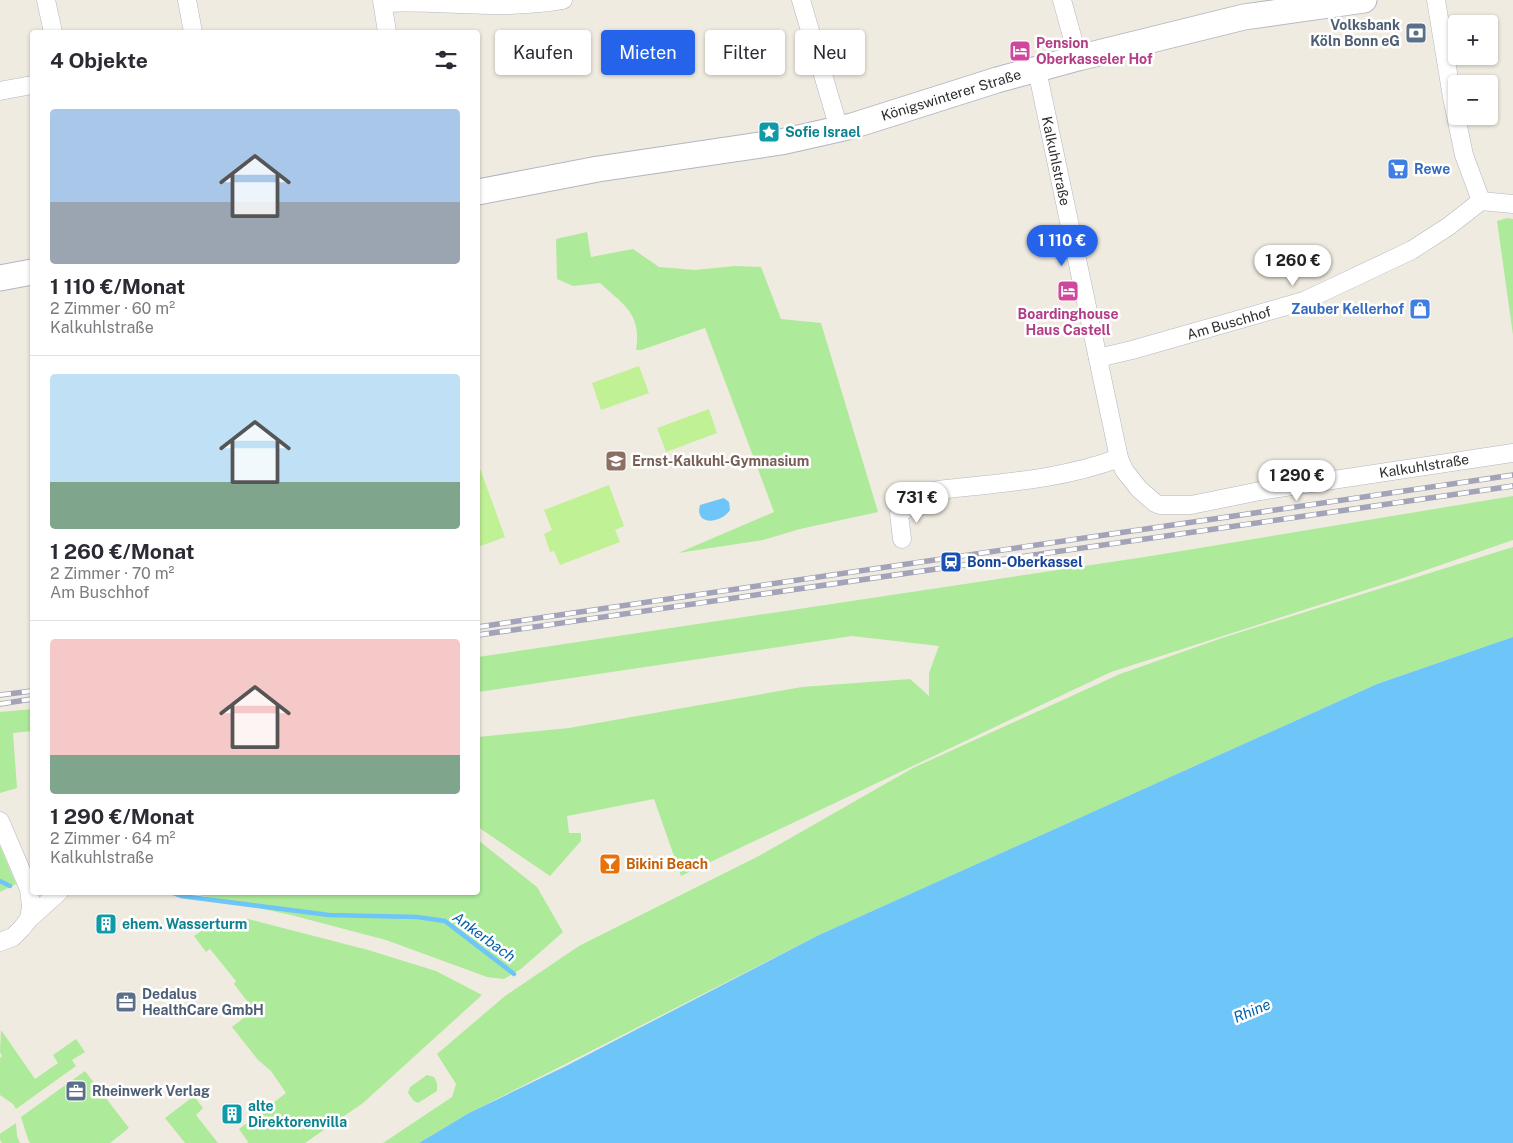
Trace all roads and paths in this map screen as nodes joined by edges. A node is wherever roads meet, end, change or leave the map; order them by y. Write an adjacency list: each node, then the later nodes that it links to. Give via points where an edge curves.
1 (46, 0): 9 (street)
2 (187, 0): 10 (street)
3 (563, 0): 8 (street, via 508,5)
4 (801, 0): 16 (street)
5 (1062, 0): 12 (street)
6 (1364, 0): 12 (main road, Königswinterer Straße, via 1244,17)
7 (1436, 0): 18 (street, via 1464,155)
8 (383, 1): 11 (street)
9 (53, 30)
10 (193, 30)
11 (387, 30)
12 (1078, 58): 13 (main road, Königswinterer Straße)
13 (1037, 70): 16 (main road, Königswinterer Straße); 22 (street, Kalkuhlstraße)
14 (30, 85): 15 (street)
15 (0, 91)
16 (839, 129): 17 (main road, Königswinterer Straße, via 782,142 598,169)
17 (480, 192)
18 (1481, 201): 19 (street); 22 (street, Am Buschhof, via 1412,250 1304,301)
19 (1513, 204)
20 (30, 272): 21 (main road)
21 (0, 278)
22 (1098, 358): 24 (street, Kalkuhlstraße)
23 (1513, 453): 24 (street, Kalkuhlstraße, via 1260,491 1191,505 1155,503 1139,489)
24 (1119, 458): 25 (street, via 1071,473 925,494 899,514)
25 (902, 539)
26 (0, 821): 27 (street)
27 (30, 895)
28 (30, 895): 30 (street)
29 (56, 895): 30 (street)
30 (29, 919): 31 (street, via 13,936)
31 (0, 942)

